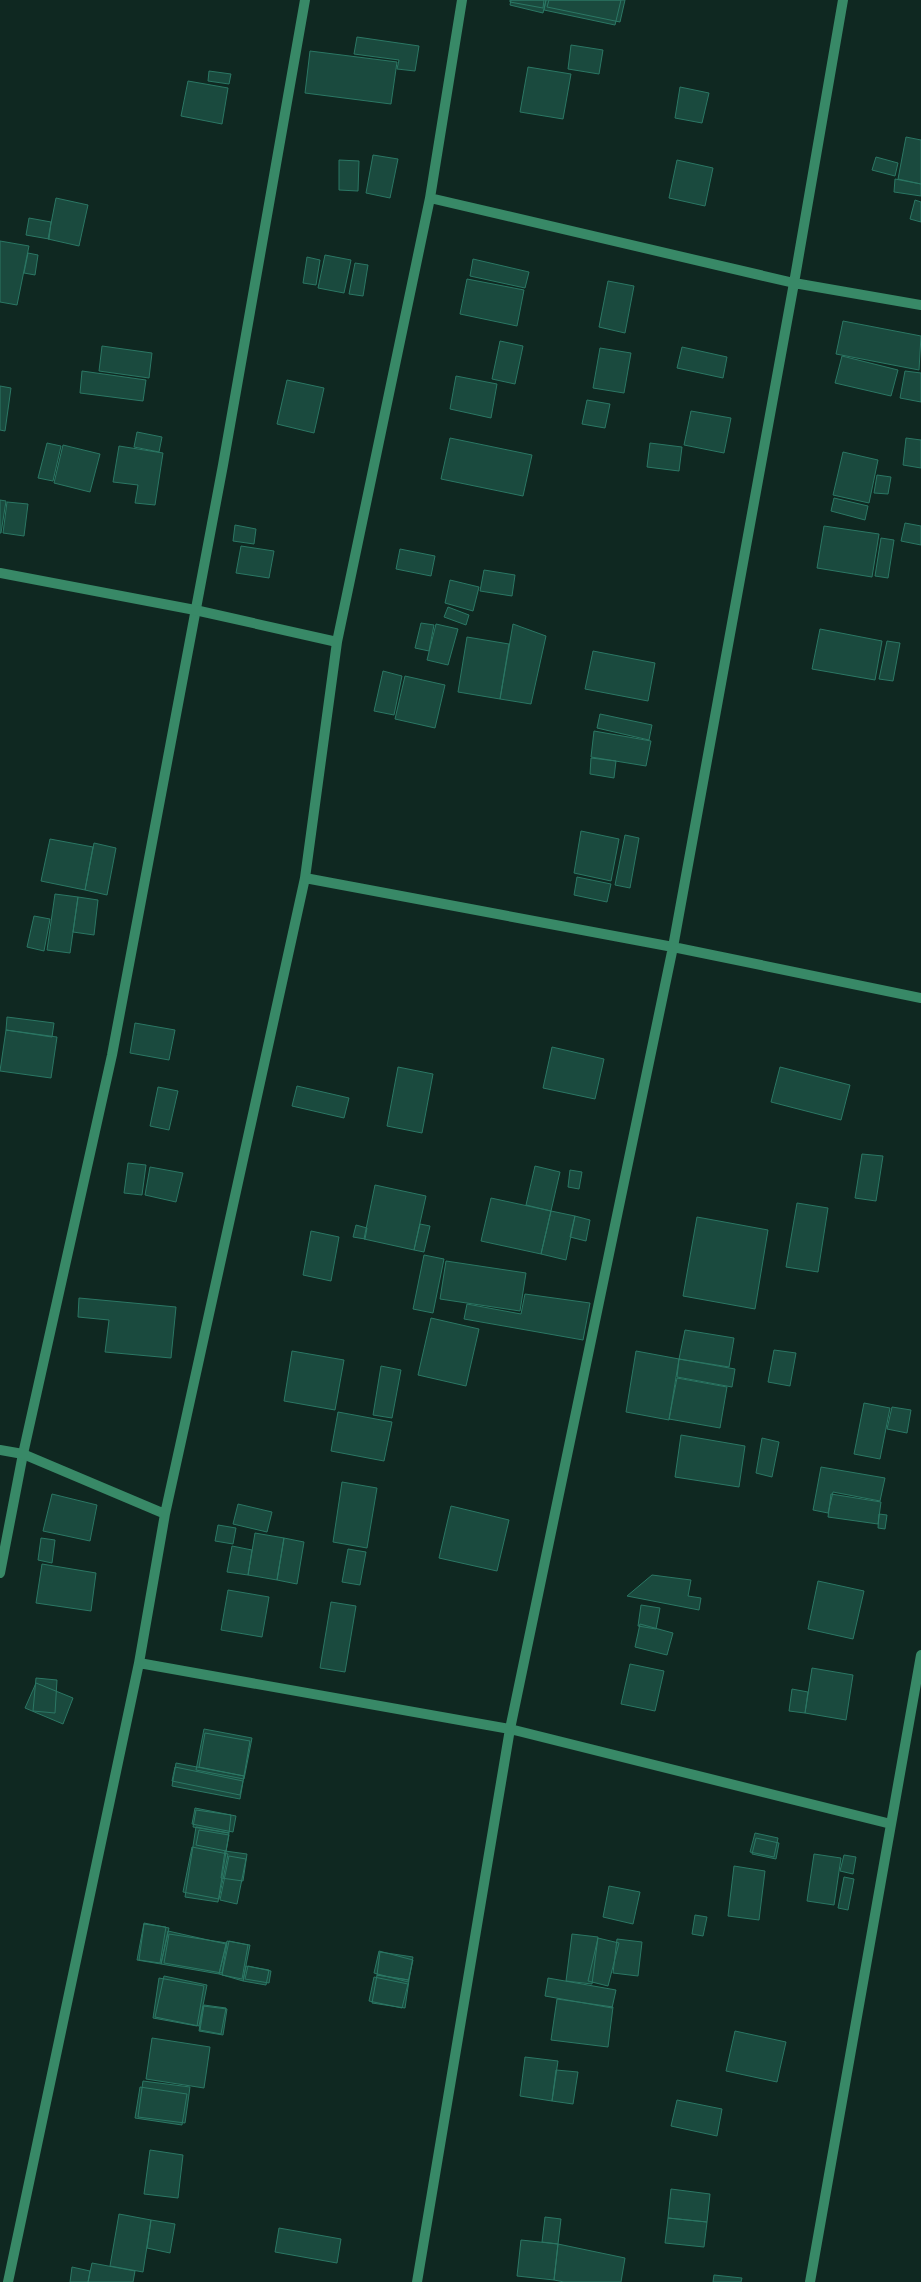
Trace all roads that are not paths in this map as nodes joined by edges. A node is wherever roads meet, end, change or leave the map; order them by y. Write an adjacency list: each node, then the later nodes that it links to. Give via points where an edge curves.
1 (305, 0): 8 (street)
2 (462, 0): 4 (street)
3 (843, 0): 5 (street)
4 (430, 198): 5 (street); 9 (street)
5 (794, 283): 6 (street); 11 (street)
6 (921, 305)
7 (0, 573): 8 (street)
8 (196, 610): 9 (street); 14 (street, via 112,1055)
9 (337, 642): 10 (street)
10 (304, 878): 11 (street); 15 (street)
11 (673, 947): 12 (street); 19 (street)
12 (921, 998)
13 (0, 1450): 14 (street)
14 (23, 1454): 15 (street); 16 (street)
15 (165, 1514): 18 (street)
16 (0, 1573)
17 (921, 1655): 20 (street)
18 (139, 1663): 19 (street); 21 (street)
19 (510, 1729): 20 (street); 22 (street)
20 (891, 1824): 23 (street)
21 (8, 2282)
22 (417, 2282)
23 (810, 2282)

